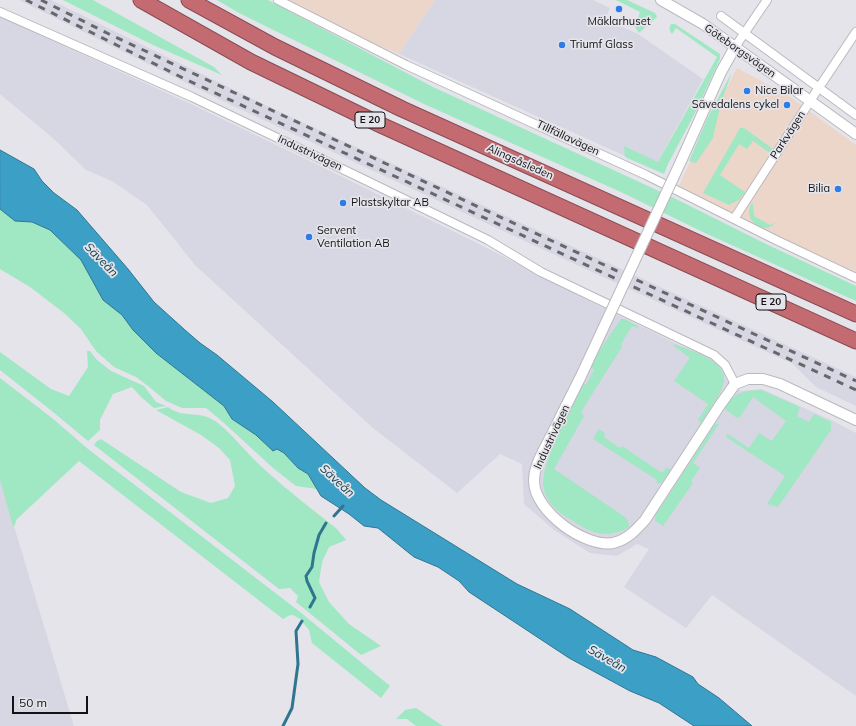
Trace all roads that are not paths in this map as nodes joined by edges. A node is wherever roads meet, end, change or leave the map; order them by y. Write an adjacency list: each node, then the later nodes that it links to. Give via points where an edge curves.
1 (141, 0): 18 (highway, E 20, via 252,62 383,126)
2 (189, 0): 17 (highway, Alingsåsleden / E 20, via 275,48 402,109)
3 (278, 0): 15 (street, Tillfällavägen, via 406,65 609,157)
4 (661, 0): 10 (street, Göteborgsvägen, via 703,24)
5 (767, 0): 8 (street)
6 (0, 12): 19 (street, Industrivägen, via 192,97 488,240 540,272 714,356 724,365)
7 (720, 16): 8 (street, Göteborgsvägen)
8 (743, 32): 10 (street); 11 (street, Göteborgsvägen)
9 (856, 32): 11 (street, Parkvägen)
10 (735, 47): 12 (street, Göteborgsvägen); 19 (street, Industrivägen, bridge, via 537,465 534,482 540,501 554,517 594,542 604,544 623,540 641,524)
11 (819, 88): 12 (street, Parkvägen); 13 (street, Göteborgsvägen)
12 (810, 100): 14 (street, Göteborgsvägen); 15 (street, Parkvägen)
13 (856, 115)
14 (856, 134)
15 (734, 220): 16 (street, Tillfällavägen)
16 (856, 278)
17 (856, 314)
18 (856, 341)
19 (735, 384): 20 (street, via 748,379 762,379 780,384)
20 (856, 420)

